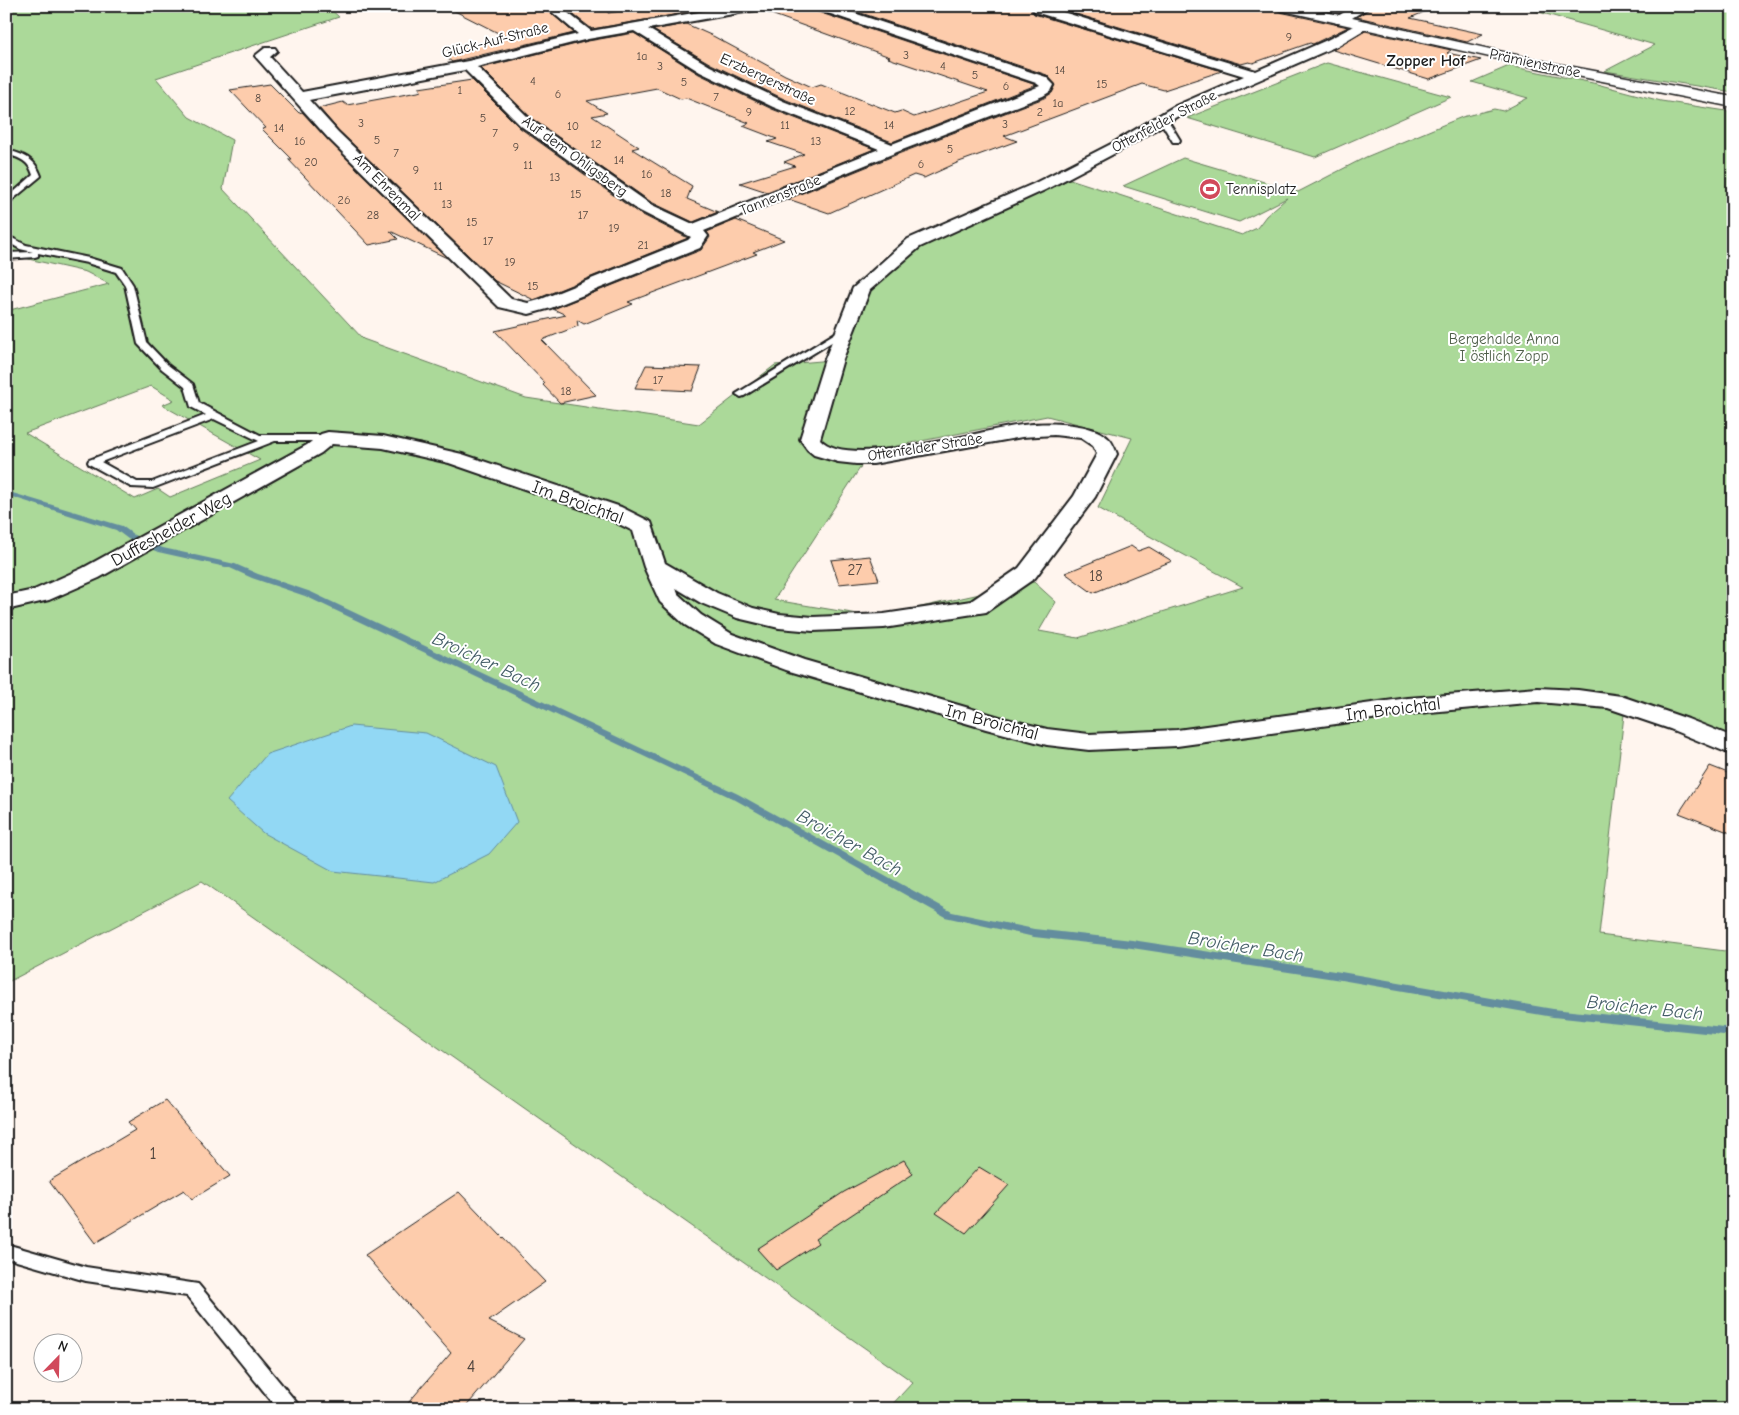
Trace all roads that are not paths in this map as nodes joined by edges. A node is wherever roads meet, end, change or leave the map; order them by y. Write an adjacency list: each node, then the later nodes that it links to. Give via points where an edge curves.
1 (551, 6): 10 (street)
2 (756, 6): 9 (street, Glück-Auf-Straße)
3 (820, 6): 18 (street, Tannenstraße, via 1041,80 1047,85 1038,93)
4 (1280, 6): 7 (main road, Prämienstraße)
5 (1365, 6): 7 (street)
6 (1039, 9): 13 (street)
7 (1340, 20): 8 (main road, Prämienstraße)
8 (1366, 25): 13 (street, Ottenfelder Straße); 15 (main road, Prämienstraße, via 1561,69)
9 (636, 27): 10 (street, Glück-Auf-Straße); 18 (street, Erzbergerstraße, via 705,68 778,104)
10 (588, 34): 12 (street, Glück-Auf-Straße)
11 (270, 51): 14 (street, Am Ehrenmal, via 262,56)
12 (468, 65): 14 (street, Glück-Auf-Straße); 21 (street, Auf dem Ohligsberg, via 526,123 644,207)
13 (1255, 75): 16 (street, Ottenfelder Straße)
14 (300, 97): 21 (street, Am Ehrenmal, via 334,135 505,303 529,308 545,304 694,244 700,236)
15 (1733, 102)
16 (1163, 119): 17 (lane); 25 (street, Ottenfelder Straße, via 1039,187 914,243 862,288)
17 (1176, 140)
18 (892, 148): 21 (street, Tannenstraße)
19 (6, 152): 20 (lane, via 26,156 35,165 37,176)
20 (6, 203)
21 (693, 230)
22 (6, 237): 23 (lane, via 23,247)
23 (48, 253): 24 (lane); 27 (lane, via 119,270 129,285 143,344 190,386 194,405)
24 (6, 256)
25 (845, 330): 26 (lane); 30 (street, Ottenfelder Straße, via 810,439 814,447 850,458 873,458 1022,431 1054,429 1086,433 1101,442 1107,454 1084,498 1027,573 978,607 884,621 814,624 744,613 709,598)
26 (741, 394)
27 (213, 416): 29 (lane, via 258,438); 29 (lane, via 94,462 135,485 153,485)
28 (328, 438): 29 (lane); 30 (street, Im Broichtal, via 419,448 613,512 643,527); 31 (street, Duffesheider Weg, via 314,449 91,573 41,595)
29 (272, 439)
30 (655, 567): 32 (street, Im Broichtal, via 668,597 693,620 724,639 794,665 1047,737 1089,742 1177,738 1408,706 1538,695 1612,701)
31 (6, 603)
32 (1733, 747)
33 (6, 1250): 34 (lane, via 86,1274 192,1289)
34 (290, 1409)

